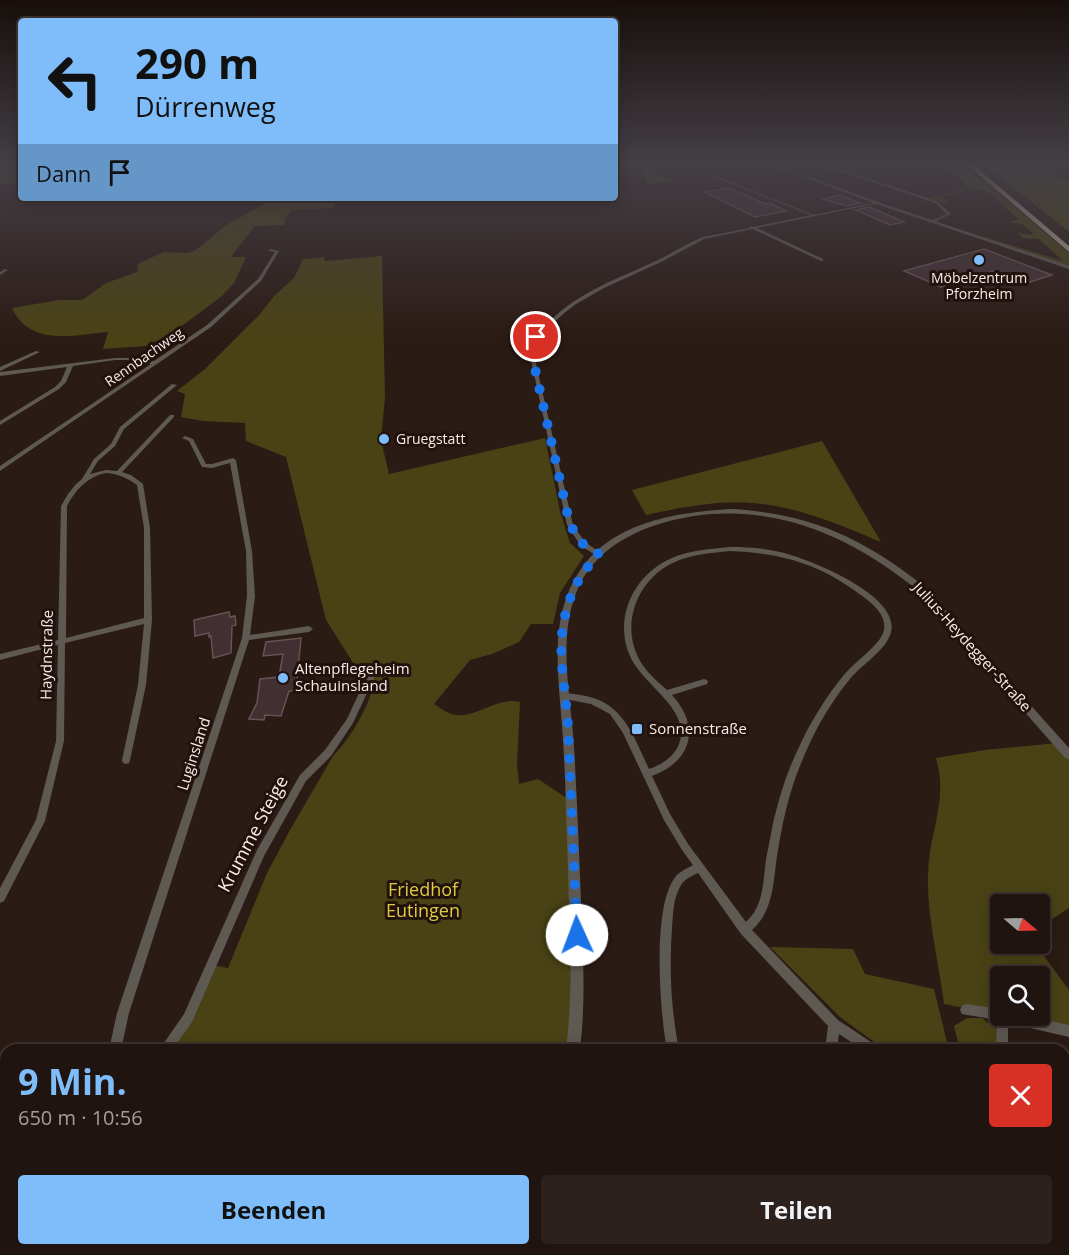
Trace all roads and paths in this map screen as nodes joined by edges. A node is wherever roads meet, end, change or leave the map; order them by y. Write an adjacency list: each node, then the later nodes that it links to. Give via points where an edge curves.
1 (784, 221): 7 (street)
2 (928, 221): 6 (street)
3 (935, 221): 6 (street)
4 (1037, 221): 8 (highway)
5 (1042, 221): 8 (highway)
6 (932, 222): 11 (street)
7 (751, 227): 10 (street); 26 (street, via 689,243 665,259 591,291 558,314 533,344 531,351 570,525 583,544)
8 (1069, 248)
9 (270, 250): 15 (street, Rennbachweg, via 277,250 260,280 209,326)
10 (822, 260)
11 (1069, 268)
12 (6, 270): 13 (street)
13 (0, 274)
14 (38, 352): 17 (street)
15 (156, 363): 16 (street, via 122,358); 23 (street, Rennbachweg)
16 (71, 364): 18 (street); 21 (street, via 57,388)
17 (0, 369)
18 (0, 374)
19 (174, 385): 25 (street, Haydnstraße, via 122,428)
20 (172, 416): 24 (street)
21 (0, 423)
22 (185, 438): 29 (street, Luginsland, via 191,440 204,466 233,460 249,551 251,596)
23 (0, 469)
24 (119, 472): 25 (street); 27 (street, via 140,484 147,528)
25 (85, 478): 30 (street, Haydnstraße, via 64,506)
26 (599, 554): 35 (street, Julius-Heydegger-Straße, via 585,569 568,603 563,624); 36 (street, Julius-Heydegger-Straße, via 632,531 650,524 708,512 777,517 839,535 881,557 922,589)
27 (148, 620): 30 (street); 37 (street, via 142,685)
28 (309, 629): 29 (street)
29 (246, 638): 48 (street, Luginsland, via 123,1013)
30 (60, 643): 31 (street); 40 (street, Haydnstraße, via 60,741 40,821)
31 (0, 657)
32 (371, 676): 49 (street, Krumme Steige, via 350,721 328,753 303,778 260,853 188,1018)
33 (704, 682): 34 (street)
34 (666, 694): 38 (street, via 682,721 682,749 669,765); 41 (street, via 639,666 627,625 629,609 643,584 678,558 731,549 781,554 838,576 874,601 889,624 885,637 848,675 810,731 779,818 767,891 758,917)
35 (565, 696): 38 (street, via 593,701 613,712); 50 (street, Julius-Heydegger-Straße, via 578,980)
36 (1069, 755)
37 (126, 760)
38 (646, 774): 39 (street, via 667,817)
39 (699, 867): 41 (street); 51 (street, via 685,874 671,897 666,948)
40 (0, 898)
41 (745, 930): 44 (street)
42 (966, 1010): 43 (street)
43 (990, 1014)
44 (834, 1024): 52 (street); 53 (street)
45 (1002, 1026): 54 (street)
46 (1047, 1026): 47 (street)
47 (1069, 1031)
48 (116, 1044)
49 (169, 1044)
50 (573, 1044)
51 (672, 1044)
52 (832, 1044)
53 (864, 1044)
54 (1002, 1044)

